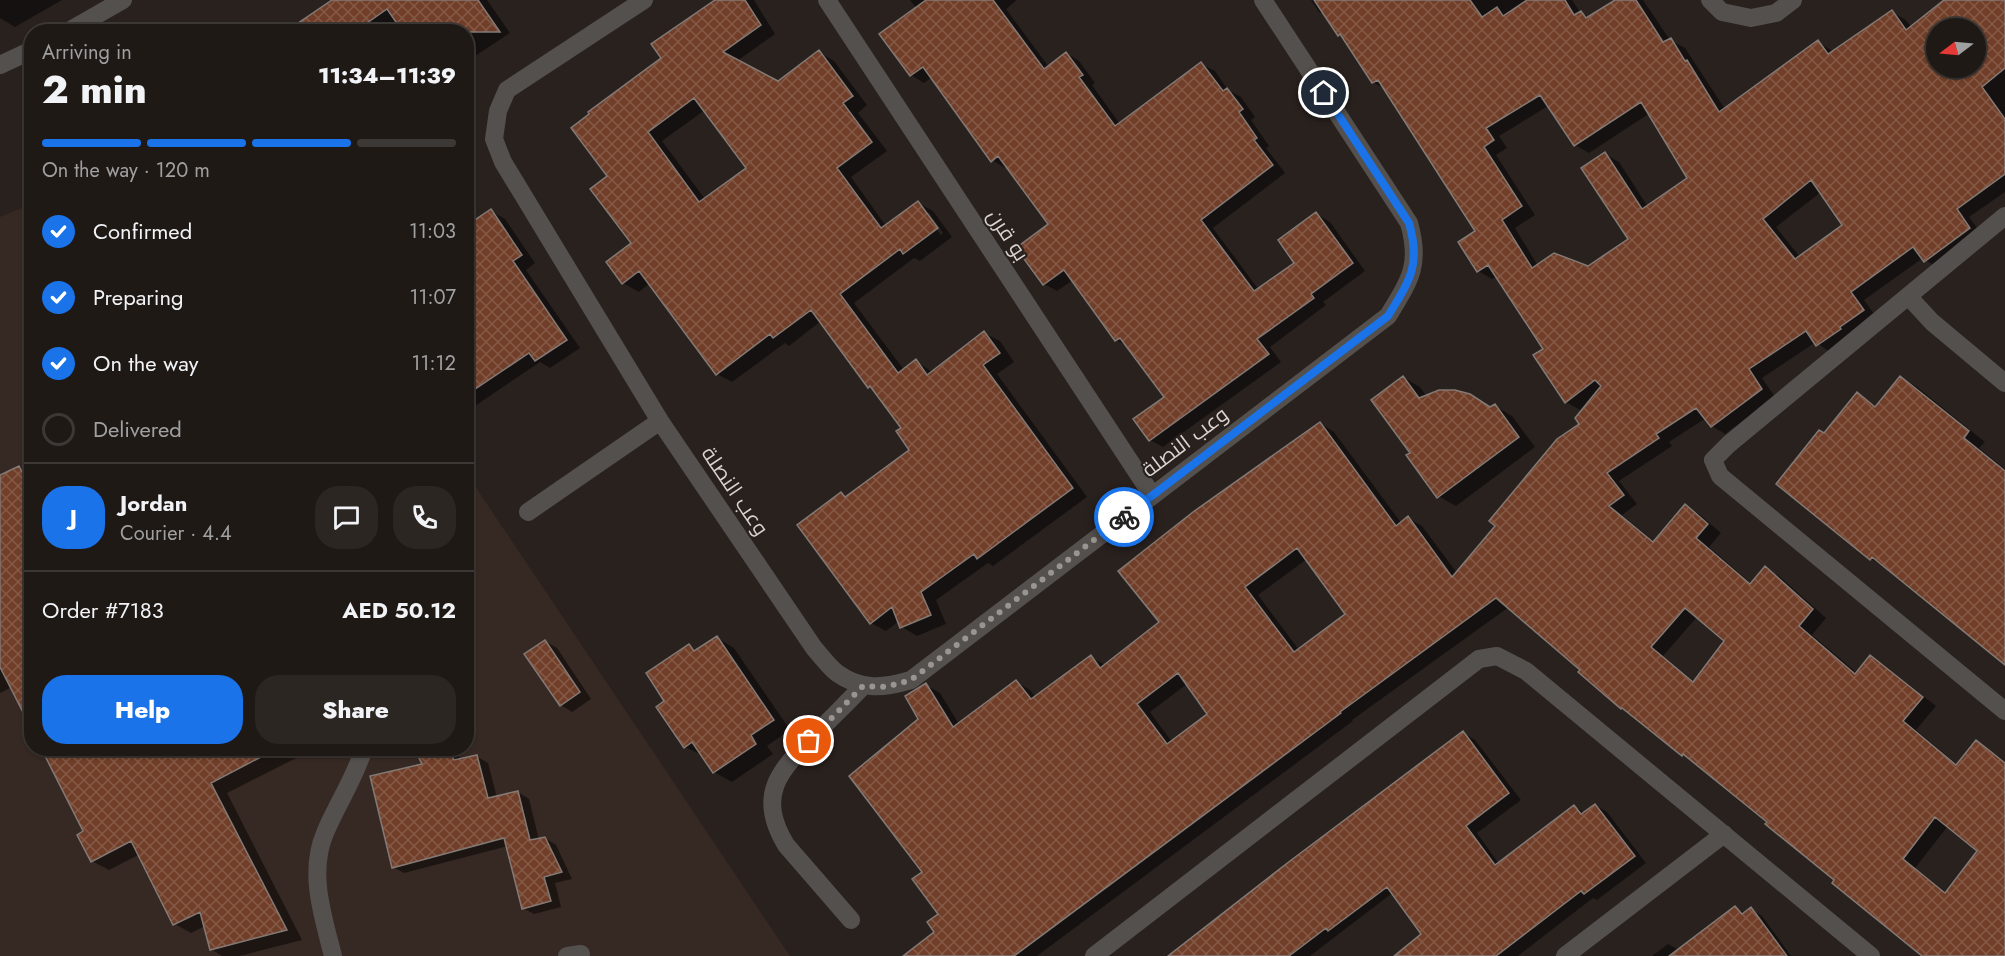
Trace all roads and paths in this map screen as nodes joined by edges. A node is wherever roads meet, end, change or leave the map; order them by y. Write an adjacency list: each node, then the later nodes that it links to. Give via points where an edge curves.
1 (123, 0): 7 (street)
2 (644, 0): 13 (street, وعب النصلة, via 507,90 498,111 494,140 503,162)
3 (827, 0): 14 (street, بو قرن)
4 (1263, 0): 14 (street, وعب النصلة, via 1409,223 1415,244 1413,270 1388,316)
5 (1710, 0): 6 (street, via 1722,12 1750,18 1776,13)
6 (1792, 0)
7 (81, 24)
8 (24, 54): 9 (street)
9 (0, 65)
10 (2005, 216): 11 (street)
11 (1908, 296): 12 (street, via 1932,322); 17 (street, via 1713,460 1720,476)
12 (2005, 383)
13 (660, 421): 15 (street); 16 (street, وعب النصلة, via 814,648 837,673)
14 (1152, 495): 16 (street, وعب النصلة, via 911,680 886,687)
15 (528, 512)
16 (863, 686): 20 (street, via 786,765 772,803 776,825 786,845)
17 (2005, 711)
18 (360, 756): 21 (street, via 319,851 317,888)
19 (1724, 834): 22 (street, via 1526,670 1497,656 1479,659); 23 (street); 24 (street)
20 (851, 920)
21 (333, 956)
22 (1094, 956)
23 (1565, 956)
24 (1871, 956)

